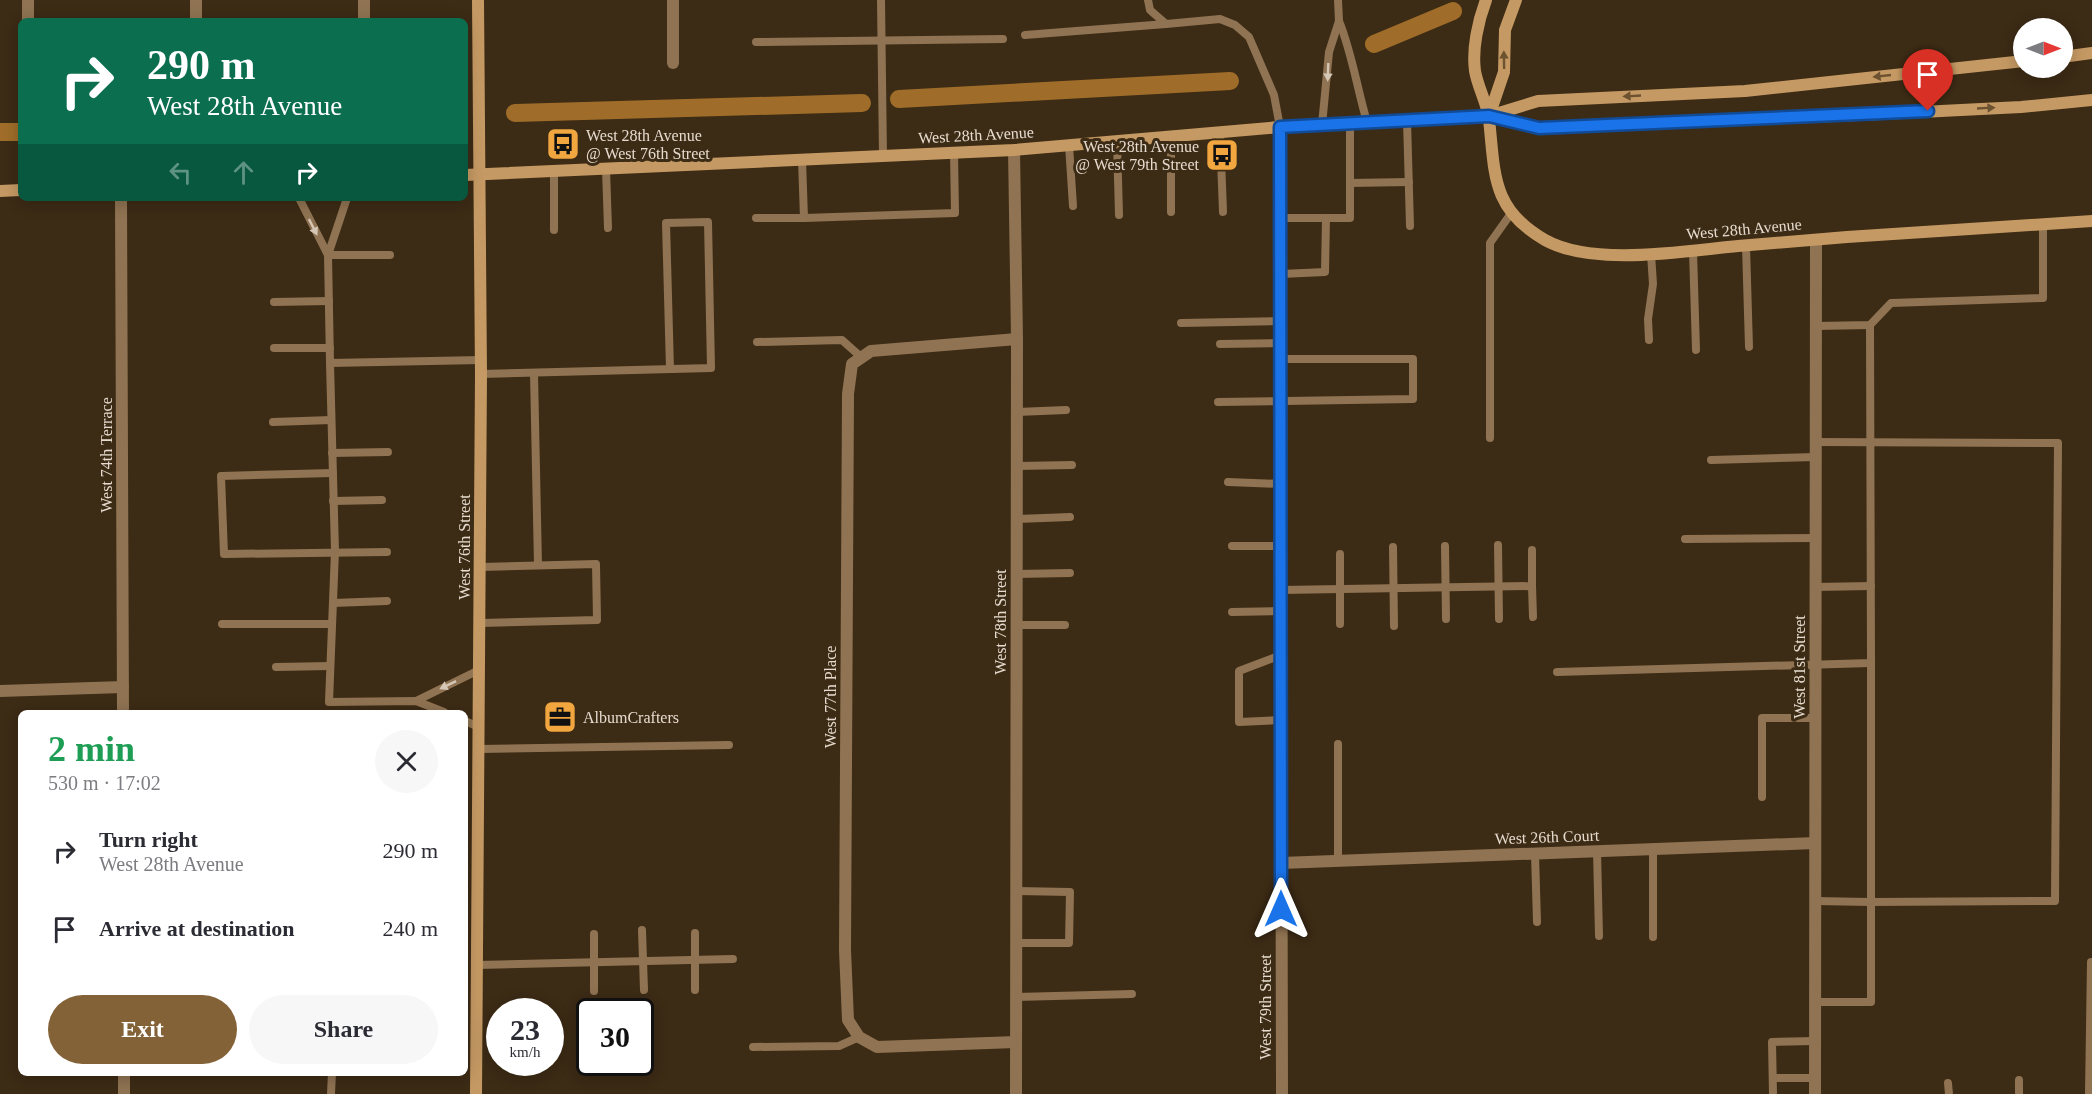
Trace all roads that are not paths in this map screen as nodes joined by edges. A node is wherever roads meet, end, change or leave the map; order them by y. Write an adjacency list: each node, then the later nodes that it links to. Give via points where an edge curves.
1 (28, 0): 11 (street)
2 (196, 0): 12 (street)
3 (364, 0): 13 (street)
4 (478, 0): 42 (main road, West 76th Street)
5 (674, 0): 23 (street)
6 (882, 0): 18 (lane)
7 (1148, 0): 15 (lane, via 1150,10)
8 (1338, 0): 14 (lane)
9 (1486, 0): 25 (main road, via 1478,27 1475,70)
10 (1516, 0): 25 (main road, one-way to 10, via 1504,72 1505,30)
11 (28, 18)
12 (196, 18)
13 (364, 18)
14 (1339, 21): 27 (lane); 29 (lane, one-way to 29, via 1329,52)
15 (1166, 24): 16 (lane); 30 (lane, via 1220,19 1249,37 1274,95)
16 (1025, 35)
17 (1003, 39): 18 (lane)
18 (882, 40): 19 (lane); 37 (lane)
19 (756, 42)
20 (2092, 53): 21 (main road)
21 (2073, 56)
22 (2013, 62): 25 (main road, West 28th Avenue, one-way to 25, via 1745,91 1538,101)
23 (674, 63)
24 (2092, 100): 25 (main road, West 28th Avenue, one-way to 24, via 1539,128 2021,107)
25 (1489, 116): 26 (main road, West 28th Avenue); 53 (main road, West 28th Avenue, via 1496,182)
26 (1407, 120): 27 (main road, West 28th Avenue); 43 (lane)
27 (1367, 122): 28 (main road, West 28th Avenue)
28 (1350, 123): 29 (main road, West 28th Avenue); 44 (lane)
29 (1322, 125): 30 (main road, West 28th Avenue)
30 (1280, 127): 31 (main road, West 28th Avenue); 57 (street, West 79th Street)
31 (1220, 132): 32 (main road, West 28th Avenue); 52 (lane)
32 (1171, 135): 33 (main road, West 28th Avenue); 51 (lane)
33 (1117, 141): 34 (main road, West 28th Avenue); 54 (lane)
34 (1070, 145): 35 (main road, West 28th Avenue); 50 (lane)
35 (1014, 150): 36 (main road, West 28th Avenue); 77 (street, West 78th Street)
36 (954, 153): 37 (main road, West 28th Avenue); 56 (lane, via 956,213)
37 (883, 156): 38 (main road, West 28th Avenue)
38 (802, 160): 39 (main road, West 28th Avenue); 56 (lane)
39 (606, 169): 40 (main road, West 28th Avenue); 62 (lane)
40 (554, 171): 42 (main road, West 28th Avenue); 63 (lane)
41 (468, 175): 42 (main road, West 28th Avenue)
42 (480, 175): 88 (main road, West 76th Street)
43 (1409, 182): 44 (lane); 61 (lane)
44 (1350, 183): 58 (lane, via 1350,218)
45 (18, 190): 46 (main road)
46 (0, 191)
47 (121, 201): 159 (street, West 74th Terrace)
48 (301, 201): 68 (lane, one-way to 68)
49 (346, 201): 68 (lane)
50 (1073, 206)
51 (1171, 212)
52 (1223, 212)
53 (1512, 212): 67 (main road, West 28th Avenue, via 1537,235 1565,248 1592,253); 99 (lane, via 1490,243)
54 (1119, 215)
55 (756, 218): 56 (lane)
56 (804, 218)
57 (1281, 218): 58 (lane); 70 (street, West 79th Street)
58 (1326, 218): 70 (lane, via 1326,272)
59 (2092, 221): 60 (main road, West 28th Avenue)
60 (2043, 225): 64 (main road, West 28th Avenue); 75 (lane, via 2043,298 1891,303)
61 (1410, 226)
62 (608, 228)
63 (554, 230)
64 (1816, 240): 65 (main road, West 28th Avenue); 76 (street, West 81st Street)
65 (1746, 246): 66 (main road, West 28th Avenue); 82 (lane)
66 (1693, 251): 67 (main road, West 28th Avenue); 85 (lane)
67 (1651, 254): 78 (lane)
68 (328, 255): 69 (lane); 71 (lane)
69 (390, 255)
70 (1281, 274): 73 (street, West 79th Street)
71 (329, 301): 72 (lane); 84 (lane)
72 (274, 302)
73 (1281, 321): 74 (lane); 80 (street, West 79th Street)
74 (1180, 322)
75 (1870, 325): 76 (lane); 101 (lane)
76 (1816, 326): 100 (street, West 81st Street)
77 (1017, 339): 86 (street, via 871,351); 96 (street, West 78th Street)
78 (1649, 340)
79 (757, 342): 86 (lane, via 842,340)
80 (1280, 343): 81 (lane); 87 (street, West 79th Street)
81 (1220, 344)
82 (1749, 346)
83 (274, 348): 84 (lane)
84 (330, 348): 89 (lane)
85 (1696, 350)
86 (861, 357): 202 (street, West 77th Place, via 852,364 848,394 845,938 848,1020)
87 (1281, 358): 94 (street, West 79th Street); 94 (lane, via 1413,358 1413,399)
88 (481, 360): 89 (lane); 92 (main road, West 76th Street)
89 (330, 363): 97 (lane)
90 (670, 369): 90 (lane, via 711,368 708,222 666,223); 91 (lane)
91 (534, 373): 92 (lane); 126 (lane)
92 (481, 374): 127 (main road, West 76th Street)
93 (1218, 402): 94 (lane)
94 (1281, 402): 110 (street, West 79th Street)
95 (1066, 410): 96 (lane)
96 (1017, 412): 107 (street, West 78th Street)
97 (331, 420): 98 (lane); 103 (lane)
98 (273, 422)
99 (1490, 438)
100 (1815, 442): 101 (lane); 104 (street, West 81st Street)
101 (1870, 442): 132 (lane); 182 (lane, via 2058,443 2055,901)
102 (388, 452): 103 (lane)
103 (332, 453): 108 (lane)
104 (1816, 457): 105 (lane); 115 (street, West 81st Street)
105 (1711, 460)
106 (1072, 465): 107 (lane)
107 (1017, 466): 114 (street, West 78th Street)
108 (333, 473): 112 (lane); 123 (lane, via 221,476 224,554)
109 (1228, 482): 110 (lane)
110 (1281, 483): 119 (street, West 79th Street)
111 (382, 500): 112 (lane)
112 (333, 501): 123 (lane)
113 (1070, 517): 114 (lane)
114 (1017, 519): 129 (street, West 78th Street)
115 (1815, 538): 116 (lane); 135 (street, West 81st Street)
116 (1685, 539)
117 (1498, 545): 130 (lane)
118 (1232, 546): 119 (lane)
119 (1281, 546): 137 (street, West 79th Street)
120 (1445, 546): 134 (lane)
121 (1393, 547): 133 (lane)
122 (1532, 550): 131 (lane)
123 (335, 551): 124 (lane); 139 (lane)
124 (387, 552)
125 (1340, 554): 136 (lane)
126 (538, 565): 127 (lane); 145 (lane, via 596,564 597,620)
127 (480, 567): 145 (main road, West 76th Street)
128 (1070, 573): 129 (lane)
129 (1017, 574): 149 (street, West 78th Street)
130 (1498, 586): 131 (lane); 134 (lane); 144 (lane)
131 (1532, 586): 142 (lane)
132 (1871, 586): 135 (lane); 153 (lane)
133 (1394, 587): 134 (lane); 136 (lane); 151 (lane)
134 (1445, 587): 143 (lane)
135 (1815, 587): 154 (street, West 81st Street)
136 (1340, 589): 137 (lane); 148 (lane)
137 (1281, 590): 140 (street, West 79th Street)
138 (387, 601): 139 (lane)
139 (333, 603): 147 (lane)
140 (1281, 611): 141 (lane); 152 (street, West 79th Street)
141 (1232, 612)
142 (1533, 617)
143 (1446, 619)
144 (1499, 619)
145 (480, 623): 157 (main road, West 76th Street)
146 (222, 624): 147 (lane)
147 (332, 624): 155 (lane)
148 (1340, 624)
149 (1017, 625): 150 (lane); 180 (street, West 78th Street)
150 (1065, 625)
151 (1394, 626)
152 (1281, 655): 167 (street, West 79th Street); 167 (lane, via 1239,671 1239,722)
153 (1871, 663): 154 (lane); 182 (lane)
154 (1815, 664): 158 (lane); 166 (street, West 81st Street)
155 (330, 666): 156 (lane); 162 (lane)
156 (276, 667)
157 (479, 670): 161 (lane, one-way to 161); 169 (main road, West 76th Street)
158 (1557, 672)
159 (123, 687): 160 (street); 163 (street, West 74th Terrace)
160 (0, 691)
161 (416, 701): 162 (lane); 165 (lane)
162 (329, 702): 164 (lane)
163 (123, 710)
164 (329, 710)
165 (439, 710)
166 (1816, 718): 173 (lane, via 1762,718); 174 (street, West 81st Street)
167 (1281, 720): 179 (street, West 79th Street)
168 (468, 722): 169 (lane)
169 (479, 727): 172 (main road, West 76th Street)
170 (1338, 744): 178 (lane)
171 (729, 745): 172 (lane)
172 (479, 749): 195 (main road, West 76th Street)
173 (1762, 797)
174 (1815, 843): 175 (street, West 26th Court); 181 (street, West 81st Street)
175 (1653, 849): 176 (street, West 26th Court); 188 (lane)
176 (1597, 851): 177 (street, West 26th Court); 187 (lane)
177 (1535, 854): 178 (street, West 26th Court); 183 (lane)
178 (1338, 861): 179 (street, West 26th Court)
179 (1281, 863): 217 (street, West 79th Street)
180 (1017, 891): 189 (street, West 78th Street); 189 (lane, via 1070,891 1069,943)
181 (1815, 901): 182 (lane); 201 (street, West 81st Street)
182 (1870, 902): 201 (lane, via 1871,1002)
183 (1537, 922)
184 (642, 930): 192 (lane)
185 (695, 933): 191 (lane)
186 (594, 934): 193 (lane)
187 (1599, 936)
188 (1653, 937)
189 (1017, 943): 200 (street, West 78th Street)
190 (733, 959): 191 (lane)
191 (695, 960): 192 (lane); 197 (lane)
192 (643, 961): 193 (lane); 196 (lane)
193 (594, 962): 195 (lane); 198 (lane)
194 (2091, 962): 222 (lane)
195 (477, 965): 203 (main road, West 76th Street)
196 (644, 990)
197 (695, 990)
198 (594, 991)
199 (1132, 994): 200 (lane)
200 (1016, 997): 205 (street, West 78th Street)
201 (1815, 1002): 204 (street, West 81st Street)
202 (859, 1037): 205 (street, via 877,1047); 206 (lane, via 839,1046)
203 (471, 1038): 215 (main road, West 76th Street)
204 (1815, 1041): 209 (lane, via 1772,1042); 210 (street, West 81st Street)
205 (1016, 1042): 216 (street, West 78th Street)
206 (753, 1047)
207 (124, 1076): 213 (street)
208 (332, 1076): 214 (lane)
209 (1773, 1078): 210 (lane); 218 (lane)
210 (1815, 1078): 219 (street, West 81st Street)
211 (2019, 1080): 221 (lane)
212 (1948, 1083): 220 (lane)
213 (124, 1094)
214 (331, 1094)
215 (476, 1094)
216 (1016, 1094)
217 (1282, 1094)
218 (1773, 1094)
219 (1815, 1094)
220 (1948, 1094)
221 (2019, 1094)
222 (2089, 1094)

